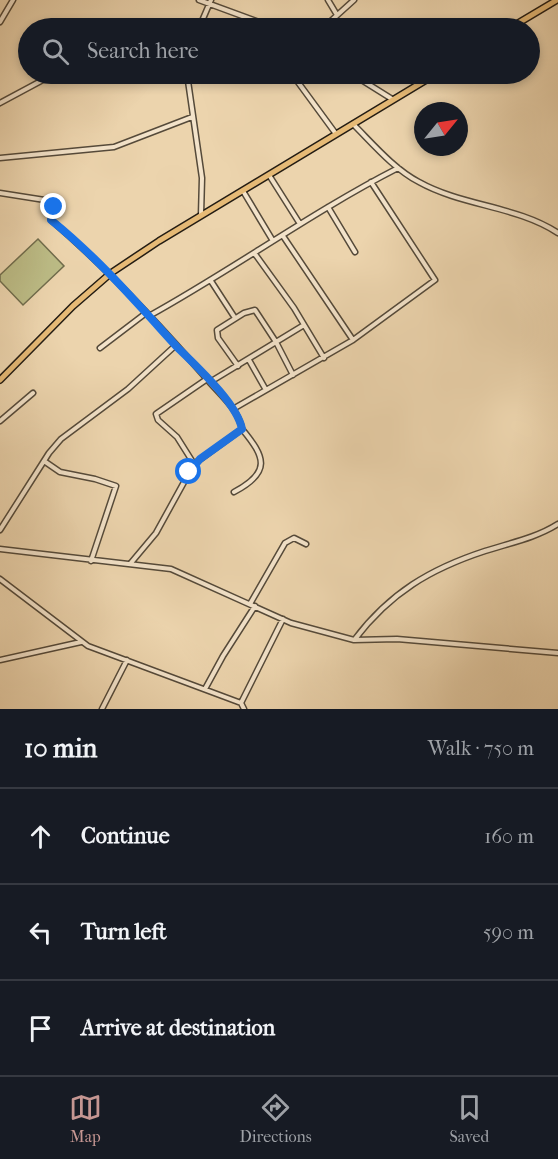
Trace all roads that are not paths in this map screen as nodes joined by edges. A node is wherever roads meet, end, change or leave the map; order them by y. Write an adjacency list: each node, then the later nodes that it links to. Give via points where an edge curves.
1 (13, 0): 12 (street)
2 (199, 0): 6 (street)
3 (328, 0): 7 (street)
4 (354, 0): 7 (street)
5 (557, 0): 11 (main road)
6 (210, 2): 8 (street); 9 (street)
7 (337, 15): 10 (street)
8 (203, 18)
9 (250, 18)
10 (334, 18)
11 (527, 18)
12 (0, 22)
13 (35, 84): 19 (street)
14 (188, 84): 20 (street)
15 (299, 84): 22 (street)
16 (368, 84): 18 (street)
17 (418, 84): 18 (main road)
18 (392, 99): 21 (main road)
19 (0, 103)
20 (192, 117): 23 (street, via 114,147); 30 (street, via 202,178)
21 (352, 124): 22 (main road); 24 (street)
22 (336, 134): 25 (main road)
23 (0, 158)
24 (398, 168): 26 (street); 32 (street, via 426,186 537,222)
25 (269, 175): 27 (main road); 31 (street)
26 (371, 182): 29 (street); 42 (street, via 435,280)
27 (243, 191): 30 (main road); 34 (street)
28 (0, 192): 37 (street, via 51,201 51,220)
29 (328, 207): 31 (street); 35 (street)
30 (201, 215): 37 (main road)
31 (300, 224): 33 (street)
32 (558, 233)
33 (283, 236): 34 (street); 42 (street)
34 (273, 241): 36 (street)
35 (354, 252)
36 (255, 254): 38 (street); 41 (street)
37 (111, 273): 39 (street); 50 (main road)
38 (211, 281): 39 (street); 40 (street)
39 (148, 314): 44 (street); 45 (street)
40 (236, 318): 43 (street, via 255,310); 48 (street, via 216,333)
41 (304, 325): 43 (street); 46 (street)
42 (353, 340): 46 (street)
43 (276, 342): 47 (street); 49 (street)
44 (176, 345): 51 (street); 57 (street, via 128,389 61,439)
45 (100, 348)
46 (324, 358): 49 (street)
47 (249, 360): 48 (street); 52 (street)
48 (238, 366): 51 (street)
49 (292, 375): 52 (street)
50 (0, 380)
51 (208, 381): 54 (street); 58 (street, via 156,414)
52 (266, 390): 54 (street)
53 (33, 393): 55 (street)
54 (232, 409): 56 (street)
55 (0, 421)
56 (242, 429): 58 (street); 59 (street, via 260,452 261,462 254,479)
57 (44, 461): 61 (street); 64 (street, via 60,472 116,486)
58 (194, 464): 65 (street, via 156,533)
59 (234, 492)
60 (558, 524): 70 (street, via 462,560 408,586 379,609)
61 (0, 530)
62 (306, 544): 67 (street, via 294,538 285,543)
63 (0, 549): 64 (street)
64 (91, 561): 65 (street)
65 (130, 564): 67 (street, via 171,569)
66 (0, 579): 71 (street)
67 (250, 604): 68 (street)
68 (255, 606): 69 (street); 75 (street)
69 (283, 619): 70 (street); 76 (street)
70 (354, 640): 72 (street, via 397,639)
71 (82, 642): 73 (street); 74 (street)
72 (558, 653)
73 (0, 660)
74 (127, 660): 75 (street); 77 (street)
75 (205, 689): 76 (street)
76 (241, 703): 78 (street)
77 (102, 709)
78 (244, 709)

